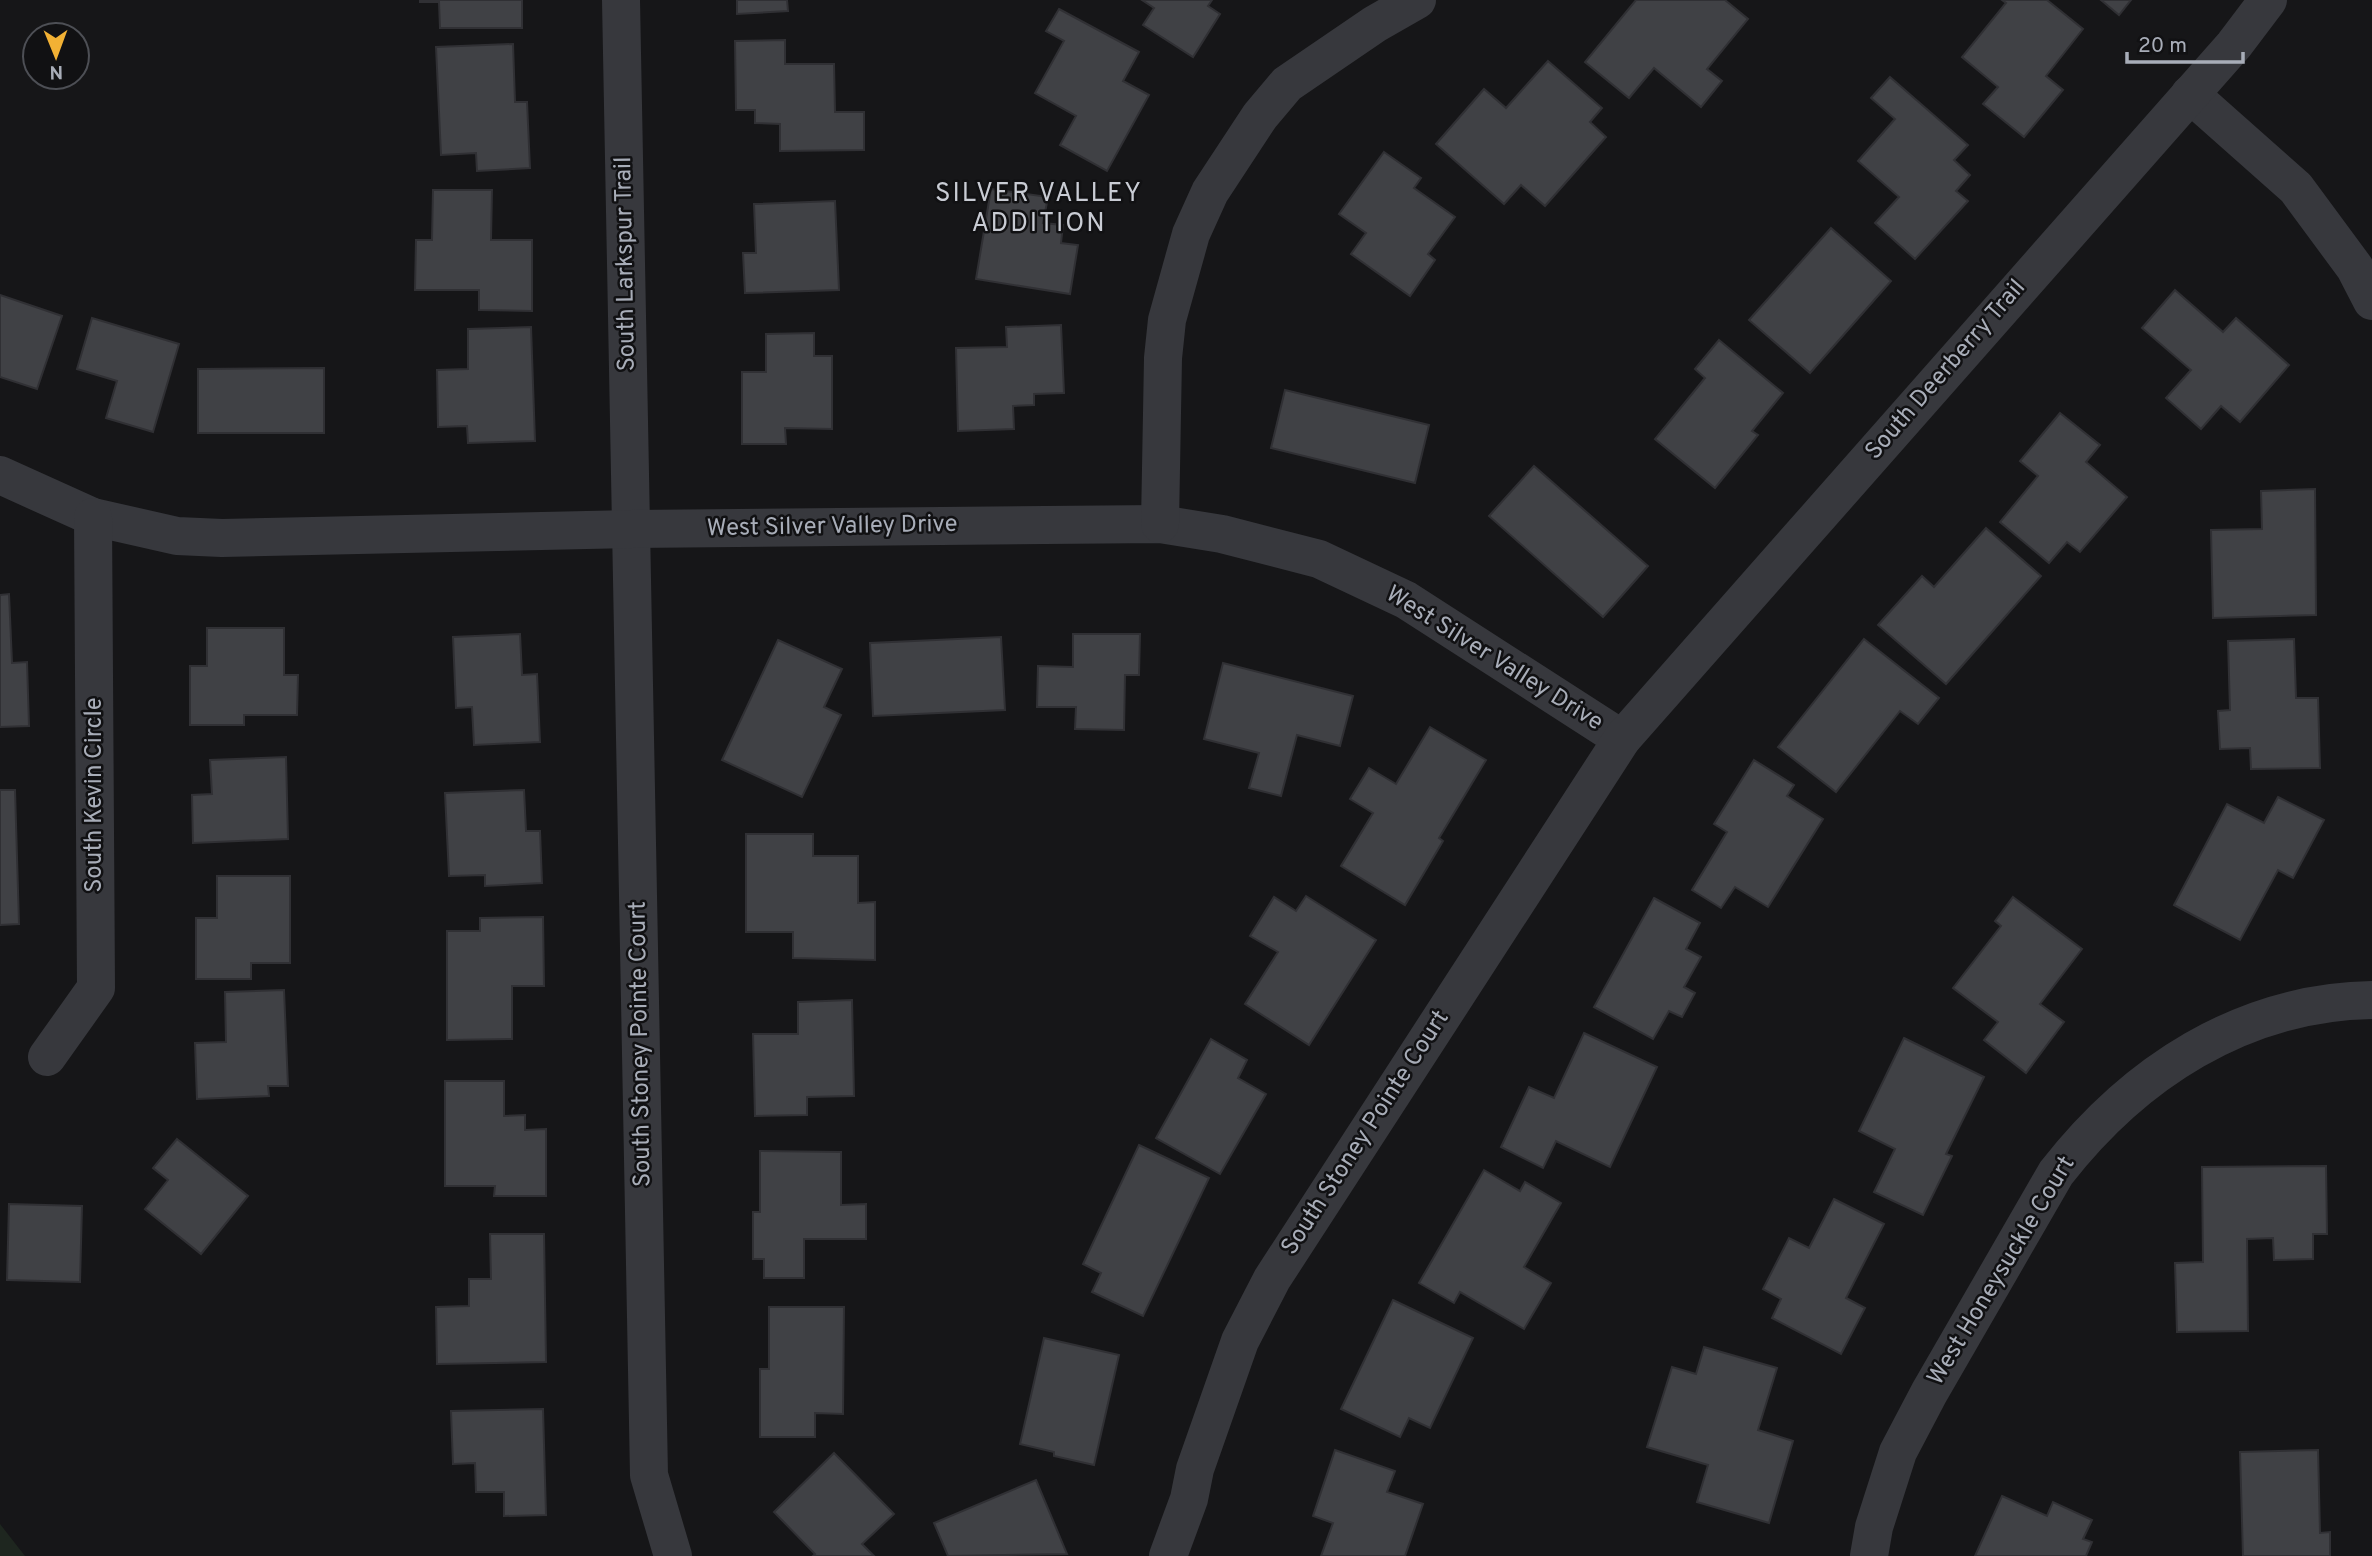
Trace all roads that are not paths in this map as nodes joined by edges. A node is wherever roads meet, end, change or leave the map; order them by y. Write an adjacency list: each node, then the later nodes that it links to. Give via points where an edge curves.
1 (621, 0): 9 (street, South Larkspur Trail)
2 (1417, 0): 8 (street, via 1287,85 1259,116 1210,192 1191,234 1167,320)
3 (2268, 0): 4 (street, South Deerberry Trail)
4 (2190, 94): 5 (street, via 2296,188 2355,268); 10 (street, South Deerberry Trail)
5 (2372, 301)
6 (0, 475): 7 (street, West Silver Valley Drive)
7 (93, 517): 9 (street, West Silver Valley Drive, via 177,536 222,538); 12 (street, South Kevin Circle, via 96,988)
8 (1160, 524): 9 (street, West Silver Valley Drive); 10 (street, West Silver Valley Drive, via 1222,534 1319,559 1406,600)
9 (632, 529): 13 (street, South Stoney Pointe Court, via 649,1475)
10 (1622, 739): 14 (street, South Stoney Pointe Court, via 1272,1279 1240,1341)
11 (2372, 1000): 15 (street, West Honeysuckle Court, via 2286,1010 2198,1046 2119,1104 2079,1144 2056,1173 1904,1441 1874,1527)
12 (47, 1057)
13 (673, 1556)
14 (1168, 1556)
15 (1869, 1556)

